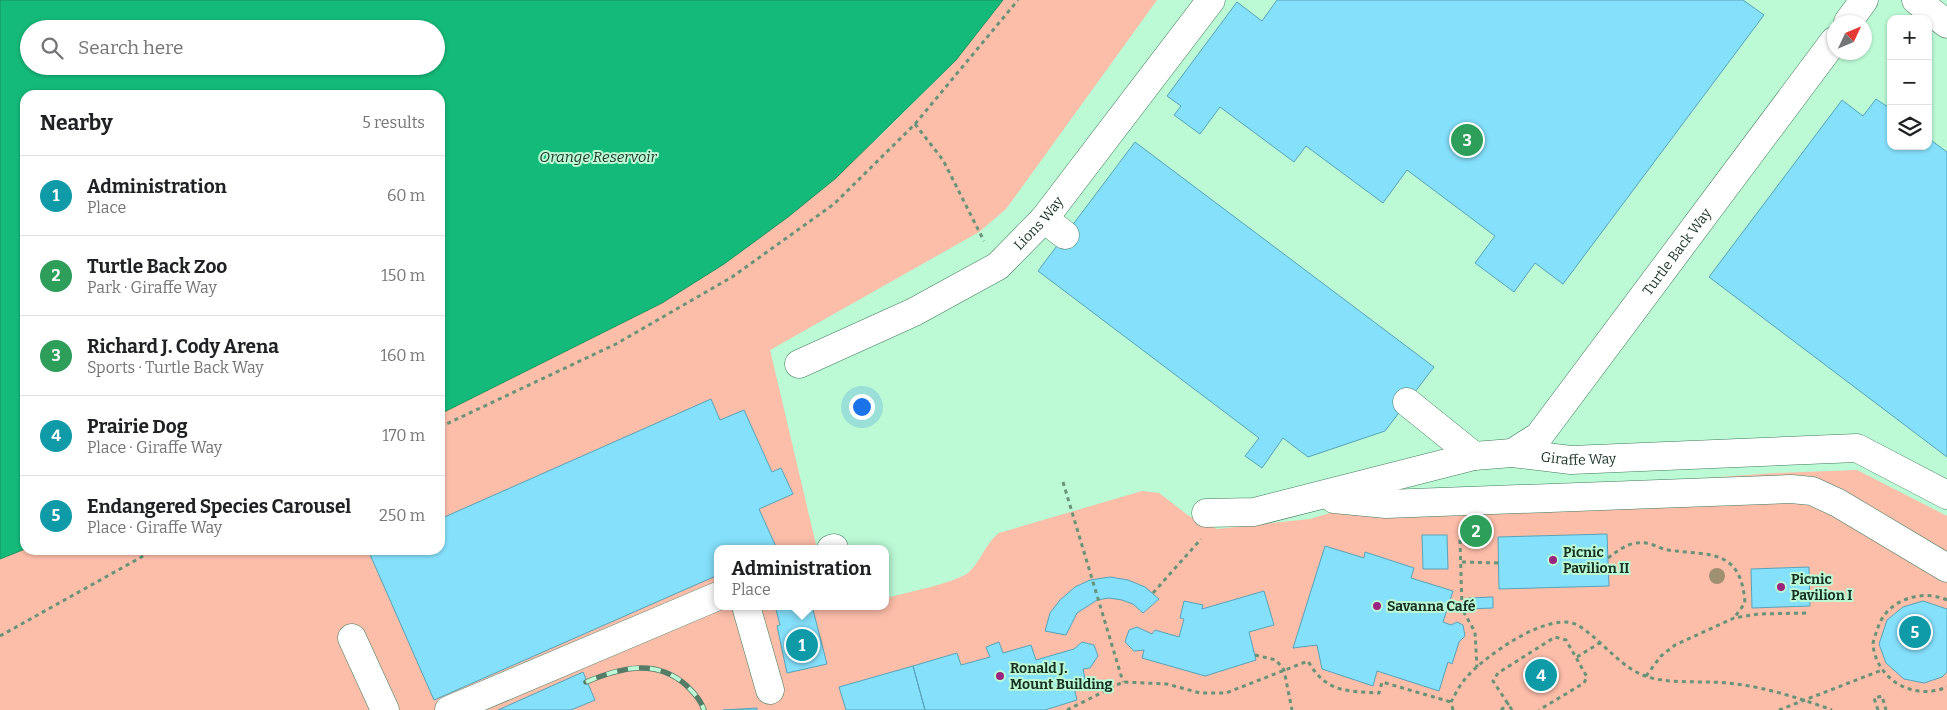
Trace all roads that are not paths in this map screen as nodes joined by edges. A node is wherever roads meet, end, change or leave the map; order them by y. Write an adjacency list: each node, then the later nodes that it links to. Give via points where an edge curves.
1 (1212, 0): 7 (street, Lions Way, via 1054,227 998,266 914,312)
2 (1864, 0): 4 (street)
3 (1916, 0): 5 (street)
4 (1853, 15)
5 (1947, 24)
6 (1827, 50): 9 (street, Turtle Back Way, via 1539,436)
7 (799, 364)
8 (1407, 402): 10 (street)
9 (1512, 453): 10 (street, Giraffe Way); 11 (street, Giraffe Way, via 1571,460 1857,448)
10 (1474, 456): 12 (street, Giraffe Way)
11 (1947, 496)
12 (1317, 497): 13 (street, Giraffe Way, via 1254,512); 14 (street, via 1386,504 1791,489 1812,492 1838,503)
13 (1206, 513)
14 (1947, 568)
15 (714, 598): 20 (street)
16 (747, 610): 18 (street)
17 (352, 638): 19 (street)
18 (770, 690)
19 (386, 710)
20 (449, 710)

